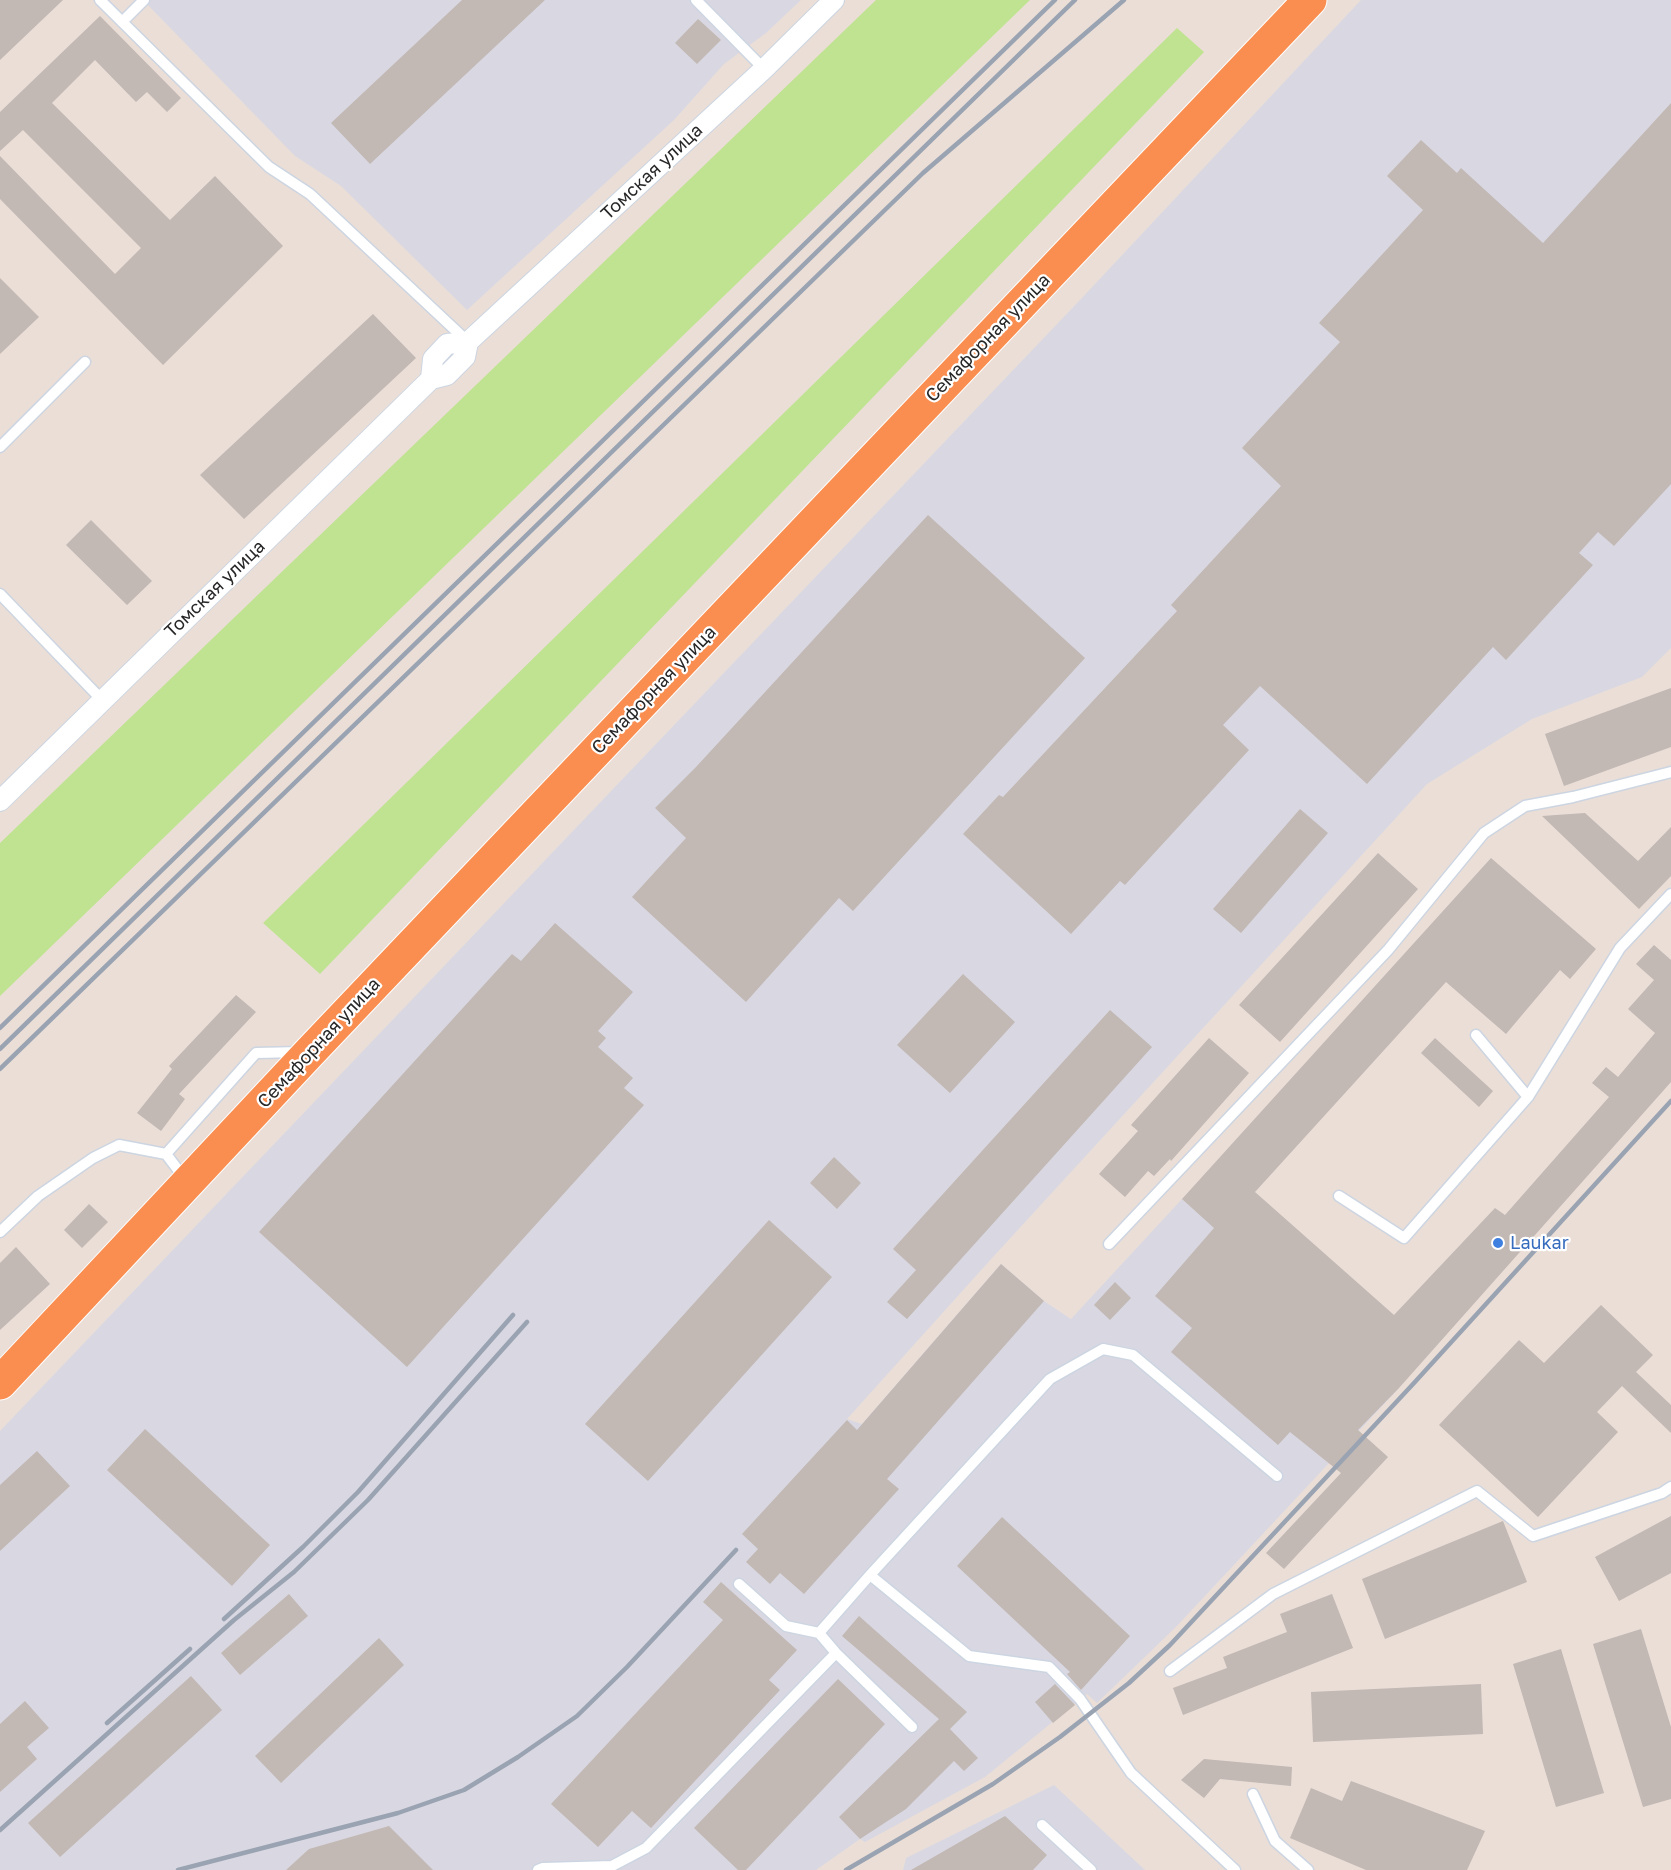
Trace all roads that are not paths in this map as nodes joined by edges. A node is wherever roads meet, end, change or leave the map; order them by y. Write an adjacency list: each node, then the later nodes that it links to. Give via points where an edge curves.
1 (99, 0): 6 (lane)
2 (144, 0): 6 (lane)
3 (696, 0): 7 (lane)
4 (834, 0): 7 (street, Томская улица)
5 (1310, 0): 17 (highway, Семафорная улица)
6 (122, 22): 8 (lane, via 269,166 310,194)
7 (764, 69): 8 (street, Томская улица)
8 (468, 342): 12 (street, Томская улица, via 447,344 433,359 431,379)
9 (85, 362): 10 (lane)
10 (0, 447)
11 (0, 594): 12 (lane)
12 (102, 700): 14 (street, Томская улица)
13 (1671, 772): 23 (lane, via 1573,798 1525,806 1484,833 1388,950)
14 (0, 801)
15 (1671, 894): 18 (lane, via 1620,948)
16 (1476, 1035): 18 (lane)
17 (310, 1052): 19 (lane, via 256,1053); 20 (highway, Семафорная улица)
18 (1528, 1097): 21 (lane, via 1404,1238)
19 (166, 1154): 20 (lane); 22 (lane, via 119,1144 38,1196)
20 (188, 1183): 24 (highway, Семафорная улица)
21 (1339, 1196)
22 (0, 1232)
23 (1109, 1244)
24 (0, 1383)
25 (1277, 1476): 27 (lane, via 1133,1355 1103,1349 1050,1379)
26 (1671, 1487): 31 (lane, via 1533,1536 1477,1491 1273,1594)
27 (870, 1575): 29 (lane); 37 (lane, via 969,1656 1048,1667 1080,1699 1131,1773)
28 (739, 1584): 29 (lane, via 786,1626)
29 (819, 1633): 30 (lane)
30 (836, 1653): 32 (lane); 35 (lane, via 646,1848 612,1866)
31 (1170, 1671)
32 (912, 1727)
33 (1253, 1794): 38 (lane, via 1275,1841)
34 (1042, 1825): 36 (lane)
35 (538, 1870)
36 (1091, 1870)
37 (1235, 1870)
38 (1308, 1870)

